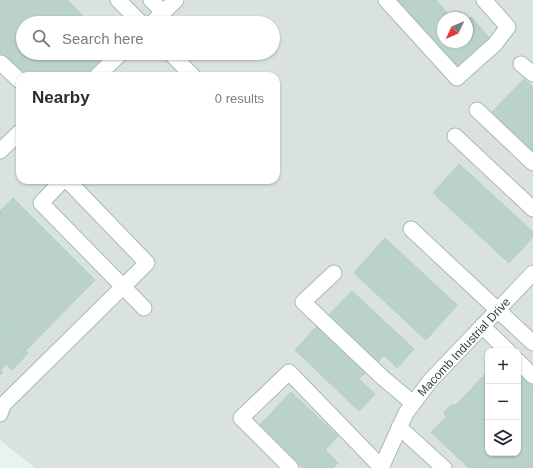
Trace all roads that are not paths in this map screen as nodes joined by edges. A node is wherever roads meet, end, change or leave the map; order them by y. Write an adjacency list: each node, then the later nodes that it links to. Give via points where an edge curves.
1 (118, 0): 7 (street)
2 (151, 0): 6 (street)
3 (176, 0): 6 (street)
4 (386, 0): 5 (street, via 457,78 495,44 508,27)
5 (484, 0)
6 (164, 13): 8 (street)
7 (134, 16)
8 (160, 16)
9 (114, 60): 13 (street)
10 (177, 60): 14 (street)
11 (0, 64): 16 (street)
12 (521, 64): 15 (street)
13 (101, 72)
14 (189, 72)
15 (533, 74)
16 (16, 78)
17 (477, 110): 21 (street)
18 (16, 136): 20 (street)
19 (455, 136): 24 (street)
20 (0, 151)
21 (533, 164)
22 (59, 184): 28 (street, via 40,203)
23 (71, 184): 28 (street, via 147,262)
24 (533, 209)
25 (411, 229): 30 (street)
26 (334, 273): 36 (street, via 303,302)
27 (533, 273): 30 (street, Macomb Industrial Drive)
28 (123, 286): 29 (street); 37 (street)
29 (144, 308)
30 (498, 310): 31 (street, Macomb Industrial Drive); 32 (street)
31 (482, 326): 33 (street); 36 (street, Macomb Industrial Drive, via 430,381)
32 (533, 343)
33 (505, 348)
34 (521, 364): 35 (street)
35 (533, 376)
36 (413, 403): 38 (street, Macomb Industrial Drive)
37 (1, 408)
38 (399, 427): 39 (street, Macomb Industrial Drive); 41 (street)
39 (381, 467): 40 (street, via 289,372 241,418)
40 (291, 468)
41 (444, 468)

